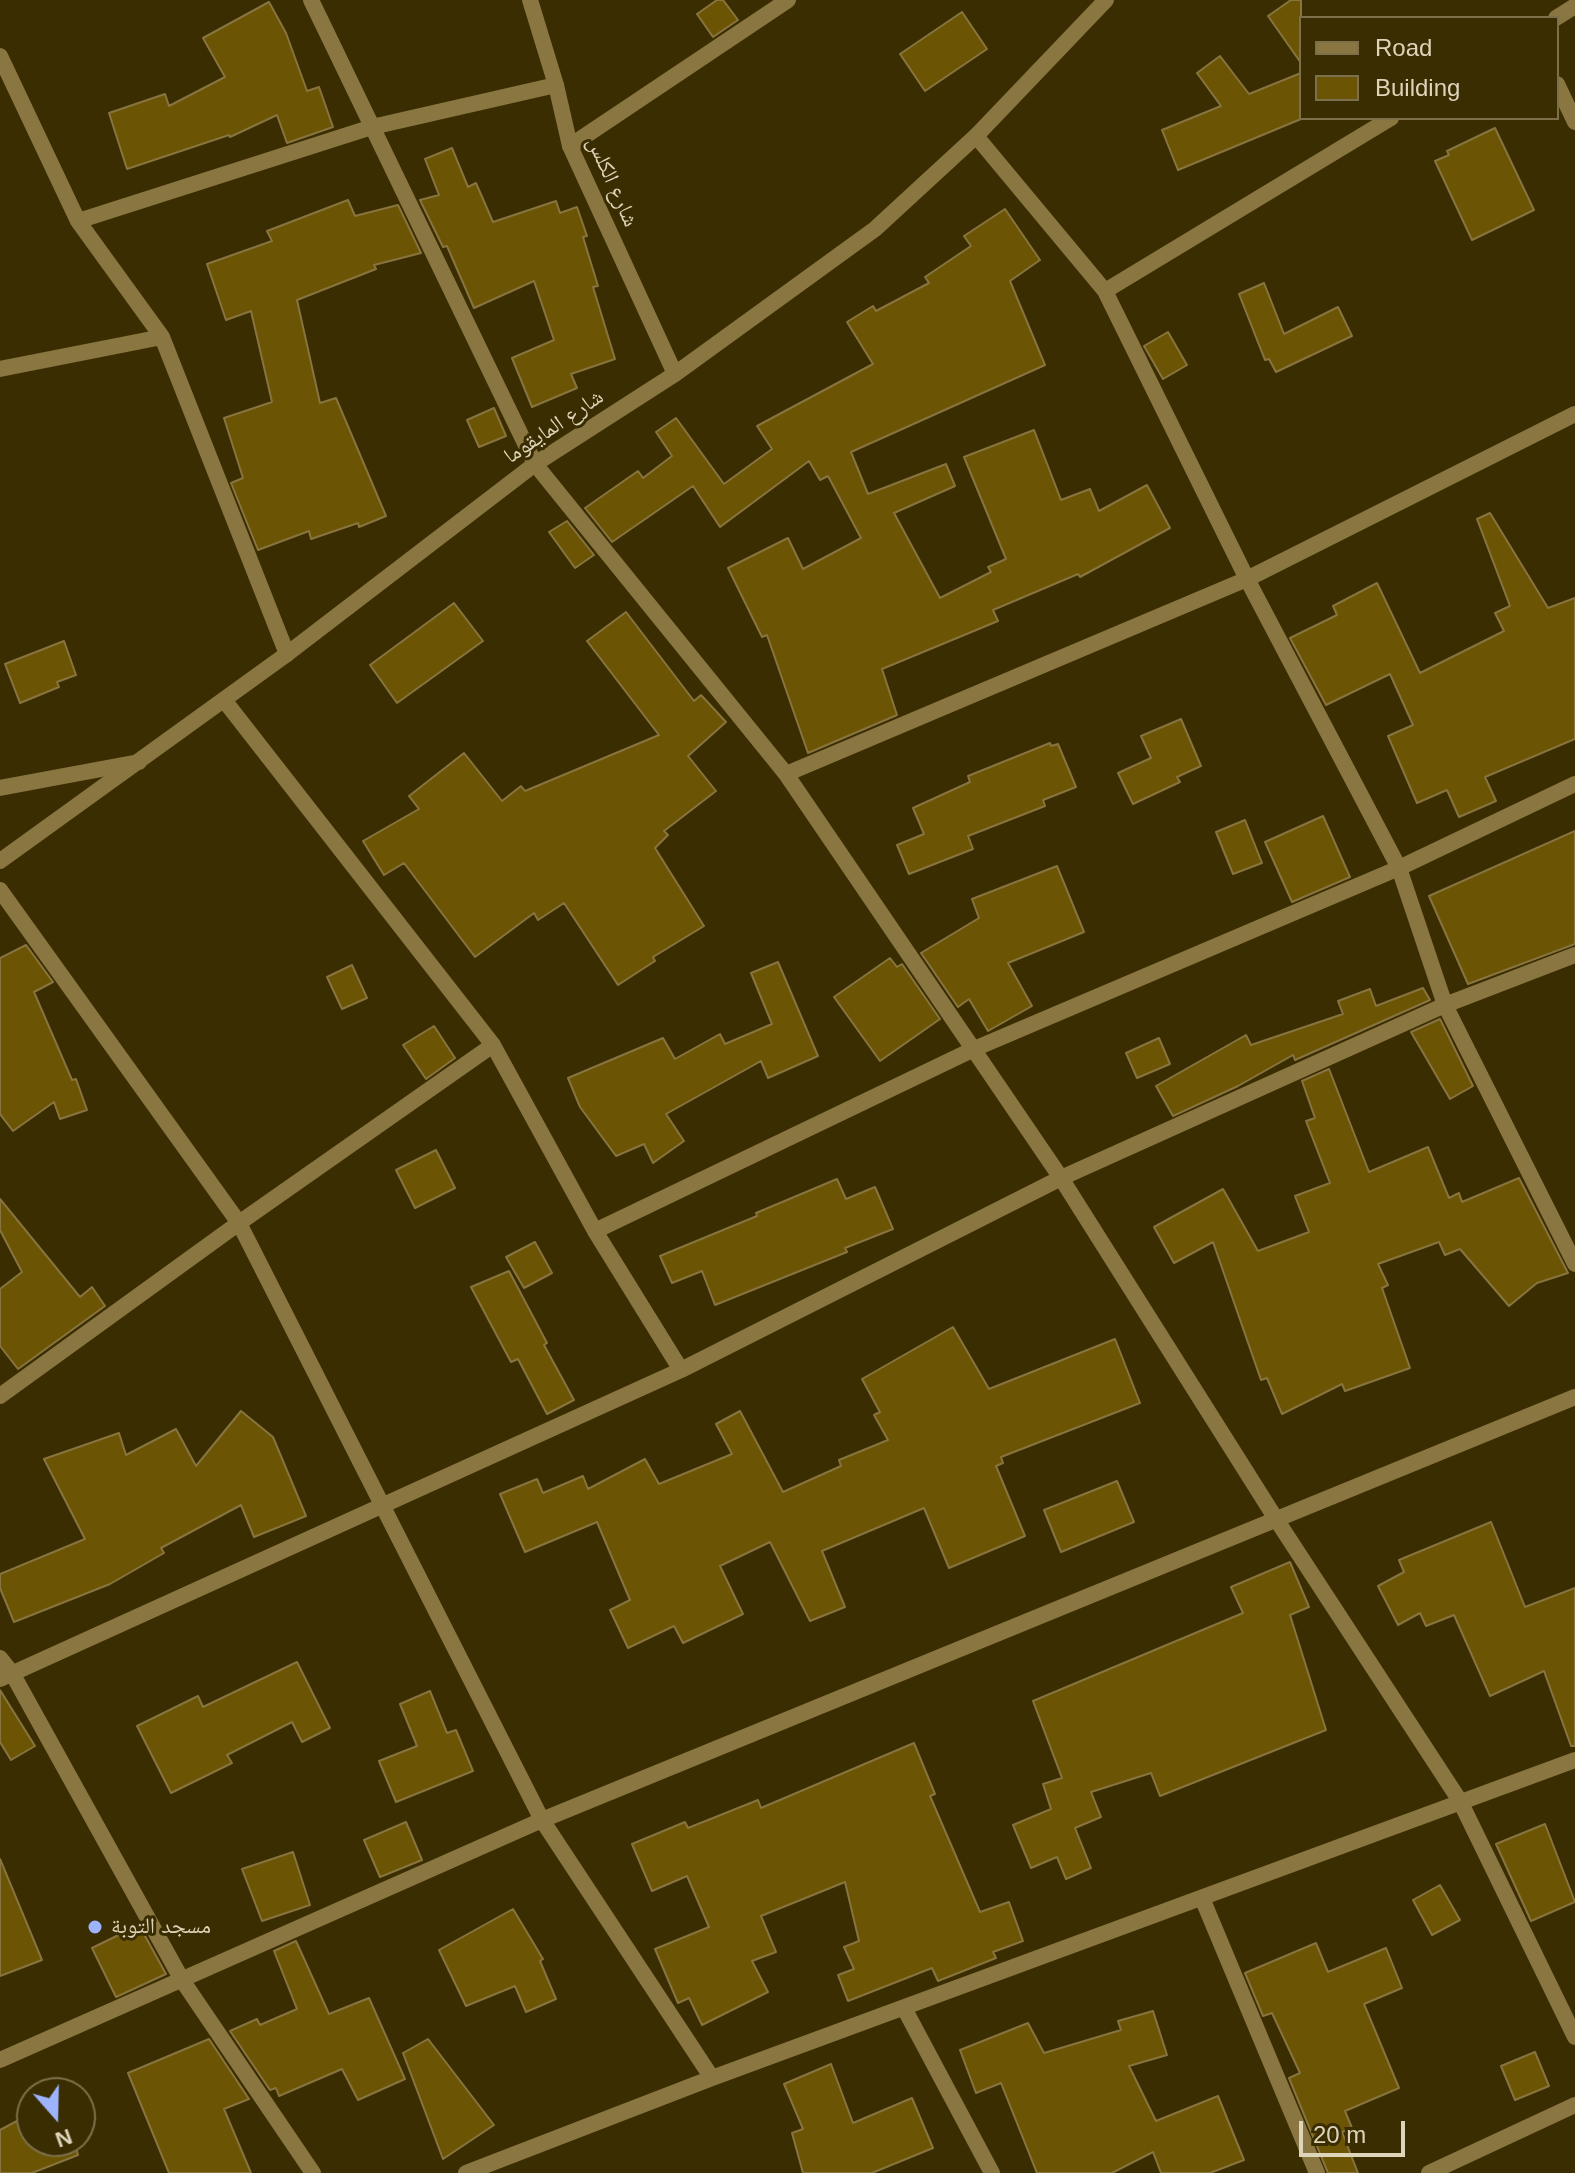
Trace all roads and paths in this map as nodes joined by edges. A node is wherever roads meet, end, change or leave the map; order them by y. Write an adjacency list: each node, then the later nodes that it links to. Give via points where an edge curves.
1 (311, 0): 10 (street)
2 (530, 0): 6 (street, شارع الكلس)
3 (788, 0): 12 (street)
4 (1106, 0): 11 (street, شارع المايقوما)
5 (0, 56): 13 (street)
6 (556, 85): 10 (street); 12 (street, شارع الكلس)
7 (1559, 88): 9 (street)
8 (1388, 120): 14 (street)
9 (1575, 122)
10 (372, 127): 13 (street); 19 (street)
11 (976, 136): 14 (street); 17 (street, شارع المايقوما, via 875,229)
12 (570, 146): 17 (street, شارع الكلس)
13 (78, 221): 15 (street)
14 (1105, 291): 20 (street)
15 (162, 337): 16 (street); 21 (street)
16 (0, 369)
17 (675, 374): 19 (street, شارع المايقوما)
18 (1575, 414): 20 (street)
19 (535, 464): 21 (street, شارع المايقوما); 24 (street)
20 (1247, 579): 24 (street); 28 (street)
21 (287, 654): 22 (street, شارع المايقوما)
22 (224, 700): 23 (street, شارع المايقوما); 32 (street)
23 (139, 762): 26 (street); 27 (street, شارع المايقوما)
24 (786, 774): 33 (street)
25 (1575, 784): 28 (street)
26 (0, 788)
27 (0, 861)
28 (1399, 868): 31 (street); 33 (street)
29 (0, 890): 35 (street)
30 (1575, 955): 31 (street)
31 (1445, 1005): 34 (street); 37 (street)
32 (493, 1045): 35 (street); 36 (street)
33 (974, 1049): 34 (street); 36 (street)
34 (1061, 1178): 38 (street); 42 (street)
35 (239, 1223): 39 (street); 41 (street)
36 (595, 1231): 38 (street)
37 (1575, 1264)
38 (681, 1370): 41 (street)
39 (0, 1396)
40 (1575, 1397): 42 (street)
41 (384, 1505): 44 (street); 47 (street)
42 (1276, 1519): 46 (street); 47 (street)
43 (0, 1658): 44 (street)
44 (6, 1676): 49 (street)
45 (1575, 1760): 46 (street)
46 (1460, 1801): 48 (street); 51 (street)
47 (542, 1820): 49 (street); 53 (street)
48 (1202, 1898): 50 (street); 58 (street)
49 (182, 1980): 52 (street); 55 (street)
50 (904, 2008): 53 (street); 57 (street)
51 (1575, 2037)
52 (0, 2060)
53 (712, 2078): 56 (street)
54 (1575, 2105): 59 (street)
55 (313, 2173)
56 (466, 2173)
57 (992, 2173)
58 (1317, 2173)
59 (1429, 2173)

